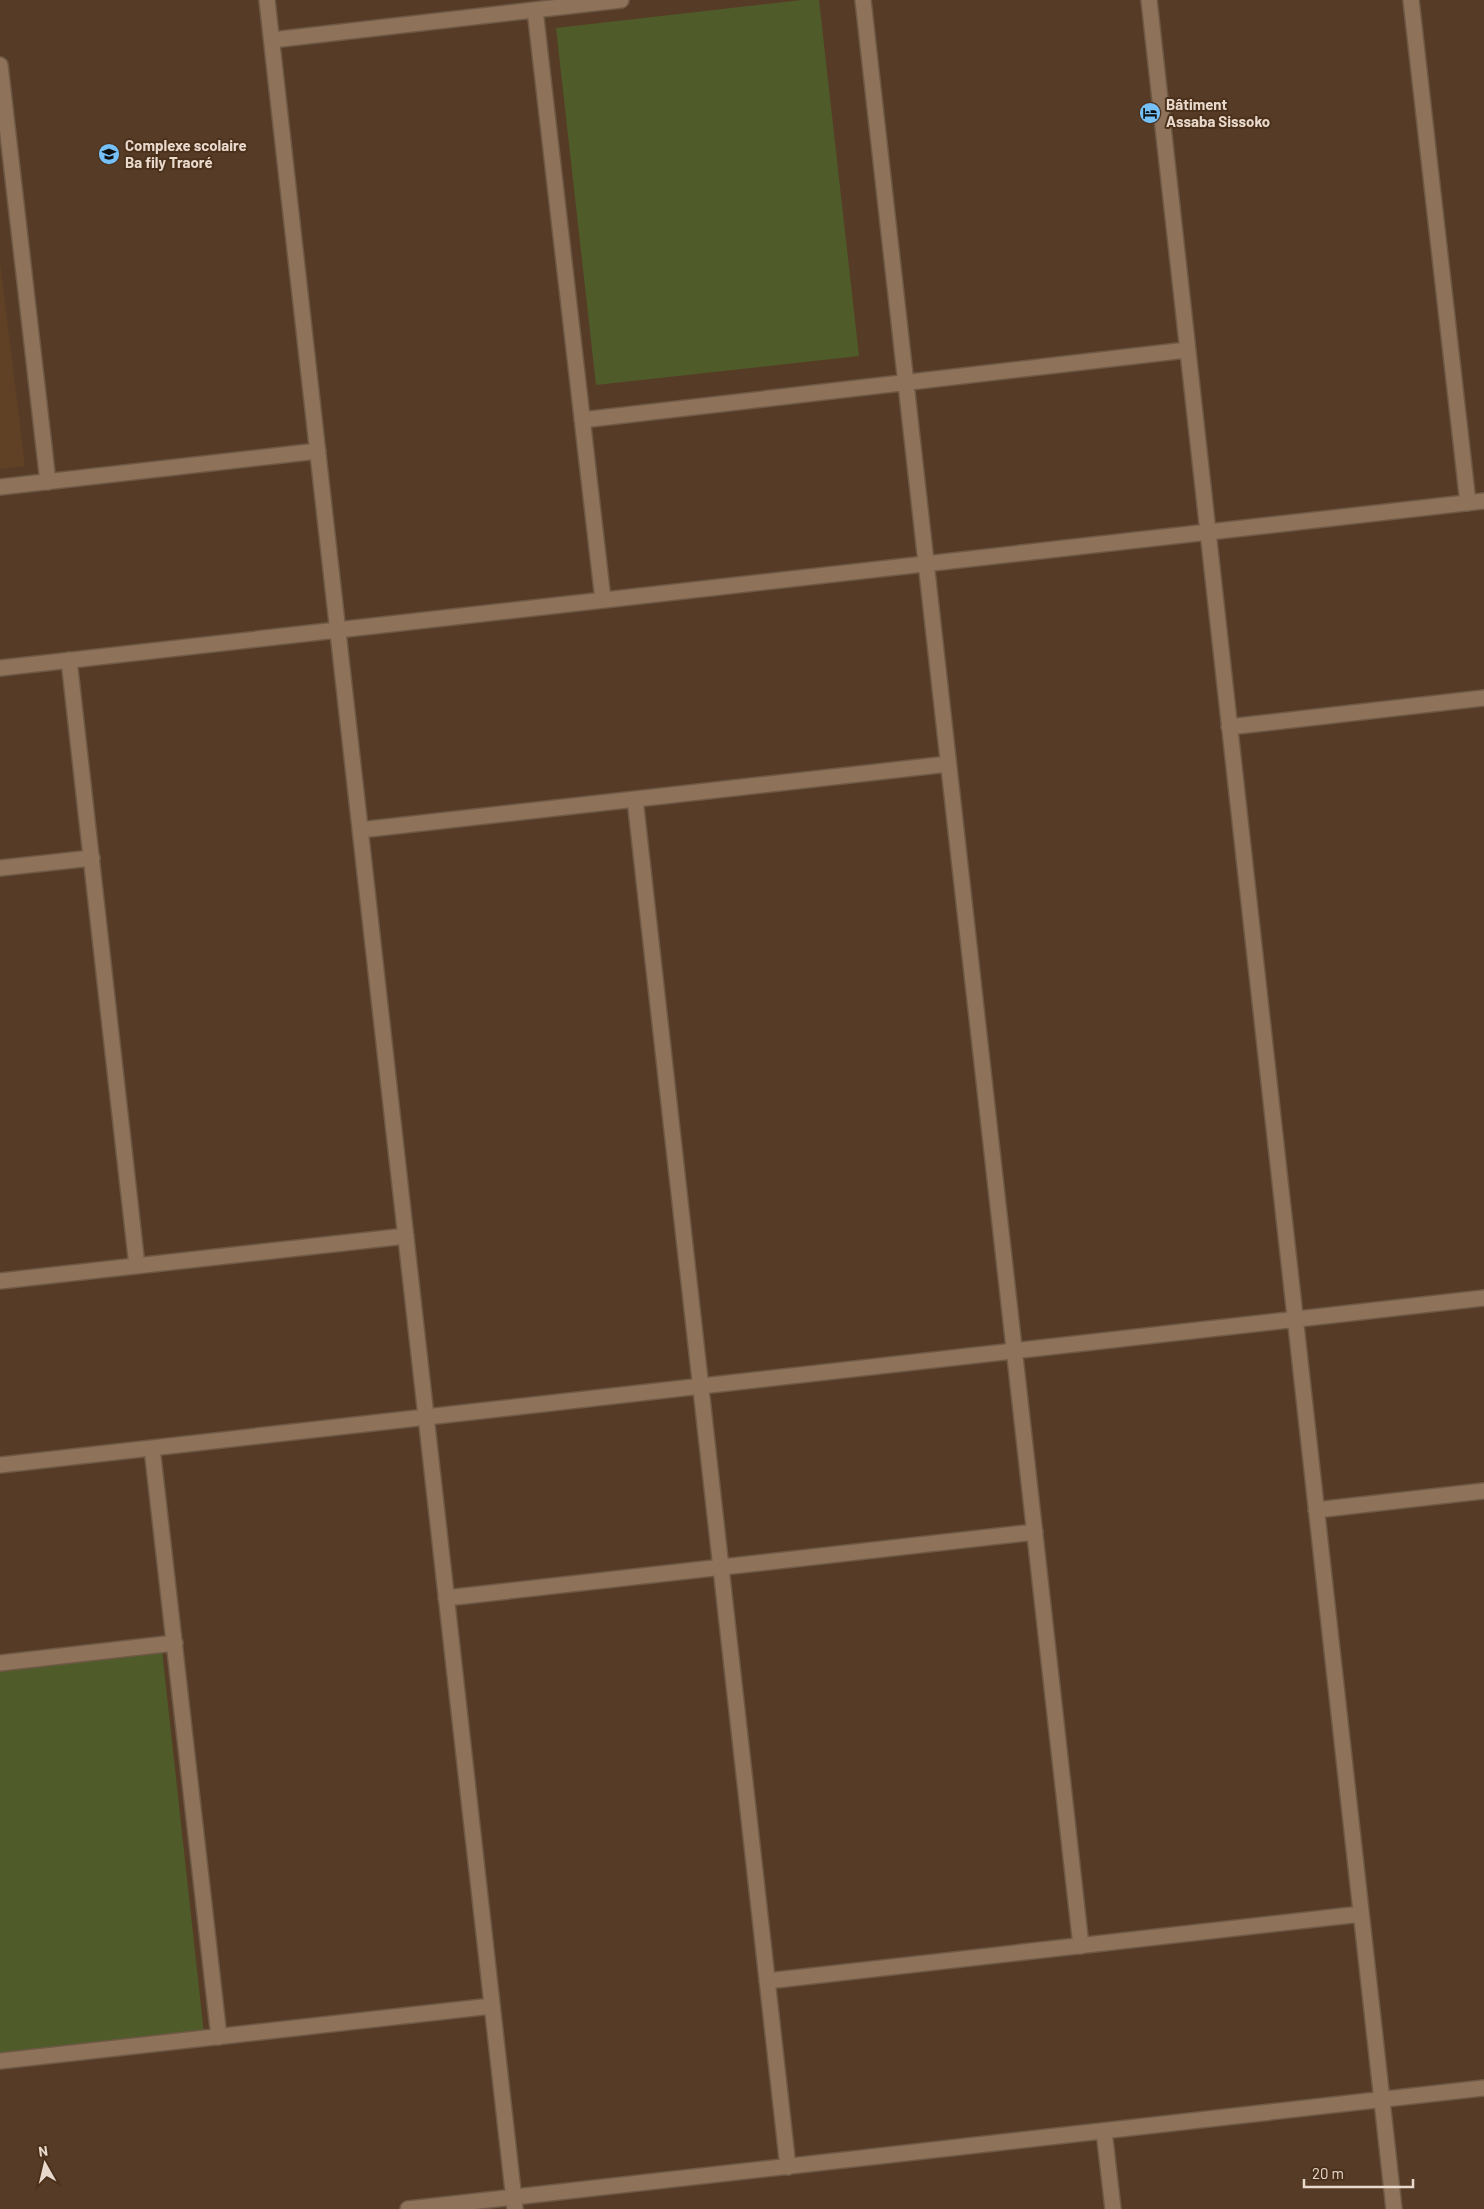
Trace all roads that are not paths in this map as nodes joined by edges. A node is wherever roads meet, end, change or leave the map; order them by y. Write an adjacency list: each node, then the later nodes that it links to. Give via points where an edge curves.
1 (267, 0): 7 (street)
2 (621, 0): 6 (street)
3 (863, 0): 11 (street)
4 (1149, 0): 10 (street)
5 (1411, 0): 17 (street)
6 (535, 10): 7 (street); 12 (street)
7 (272, 40): 13 (street)
8 (0, 65): 9 (street)
9 (0, 71): 14 (street)
10 (1187, 350): 11 (street); 18 (street)
11 (906, 383): 12 (street); 19 (street)
12 (582, 420): 20 (street)
13 (318, 451): 14 (street); 21 (street)
14 (48, 482): 15 (street)
15 (0, 488)
16 (1484, 501): 17 (street)
17 (1468, 503): 18 (street)
18 (1207, 532): 19 (street); 25 (street)
19 (926, 564): 20 (street); 26 (street)
20 (603, 600): 21 (street)
21 (338, 630): 22 (street); 28 (street)
22 (69, 660): 23 (street); 29 (street)
23 (0, 668)
24 (1484, 698): 25 (street)
25 (1229, 727): 35 (street)
26 (948, 764): 27 (street); 36 (street)
27 (635, 799): 28 (street); 37 (street)
28 (360, 830): 31 (street)
29 (92, 858): 30 (street); 32 (street)
30 (0, 868)
31 (406, 1236): 32 (street); 38 (street)
32 (137, 1266): 33 (street)
33 (0, 1282)
34 (1484, 1298): 35 (street)
35 (1295, 1319): 36 (street); 42 (street)
36 (1014, 1351): 37 (street); 43 (street)
37 (701, 1386): 38 (street); 44 (street)
38 (426, 1417): 39 (street); 45 (street)
39 (152, 1448): 40 (street); 46 (street)
40 (0, 1465)
41 (1484, 1491): 42 (street)
42 (1316, 1510): 48 (street)
43 (1035, 1532): 44 (street); 49 (street)
44 (721, 1567): 45 (street); 50 (street)
45 (446, 1598): 51 (street)
46 (174, 1643): 47 (street); 52 (street)
47 (0, 1662)
48 (1361, 1914): 49 (street); 55 (street)
49 (1081, 1946): 50 (street)
50 (768, 1981): 57 (street)
51 (492, 2006): 52 (street); 58 (street)
52 (218, 2037): 53 (street)
53 (0, 2061)
54 (1484, 2088): 55 (street)
55 (1381, 2100): 56 (street); 61 (street)
56 (1104, 2131): 57 (street); 60 (street)
57 (788, 2166): 58 (street)
58 (514, 2203): 59 (street)
59 (408, 2209)
60 (1113, 2209)
61 (1394, 2209)

